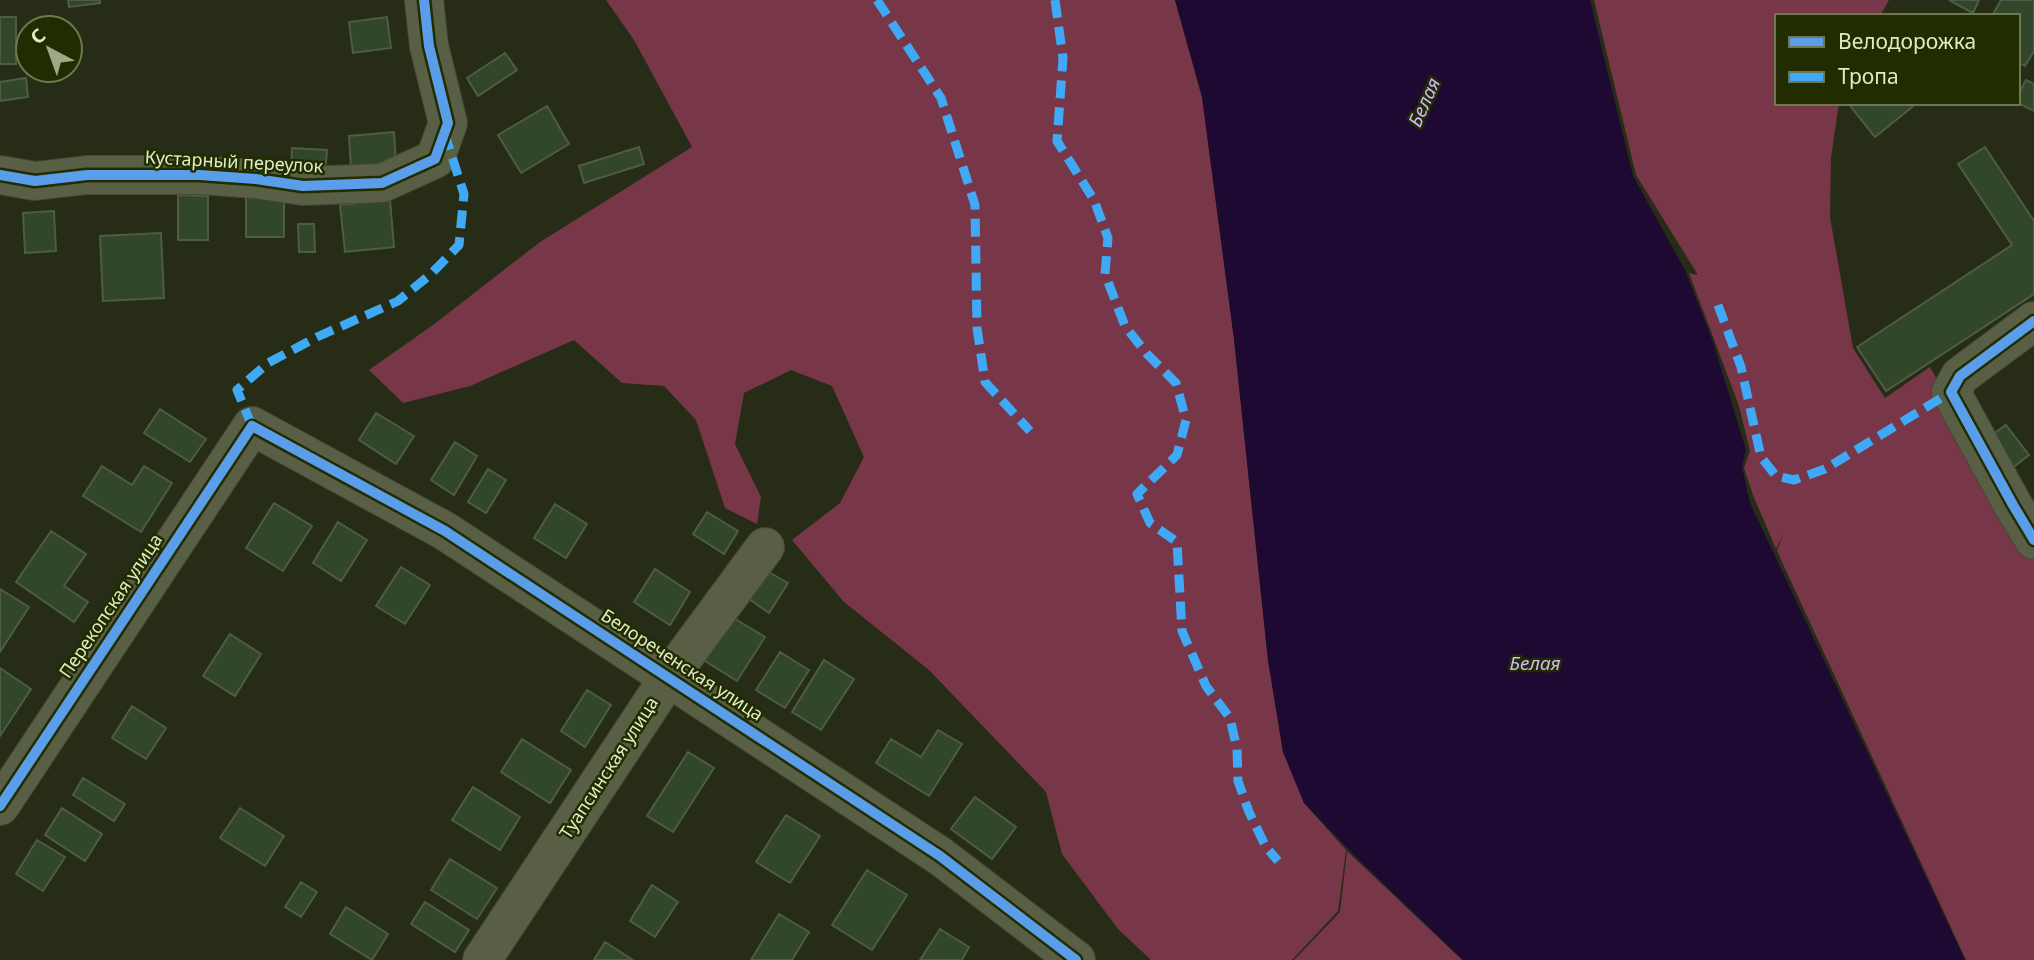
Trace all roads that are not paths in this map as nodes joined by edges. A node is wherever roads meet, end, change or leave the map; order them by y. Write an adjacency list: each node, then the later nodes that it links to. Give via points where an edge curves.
1 (424, 0): 2 (street, Кустарный переулок, via 429,47 448,123 435,159 382,183 303,186 245,178 136,174 35,181)
2 (0, 175)
3 (2034, 321): 5 (street, via 1960,376 1951,392)
4 (252, 426): 7 (street, Белореченская улица, via 445,531); 8 (street, Перекопская улица)
5 (2034, 540)
6 (765, 547): 7 (street, Туапсинская улица)
7 (669, 677): 9 (street, Туапсинская улица); 10 (street, Белореченская улица, via 940,856)
8 (0, 806)
9 (482, 960)
10 (1076, 960)

